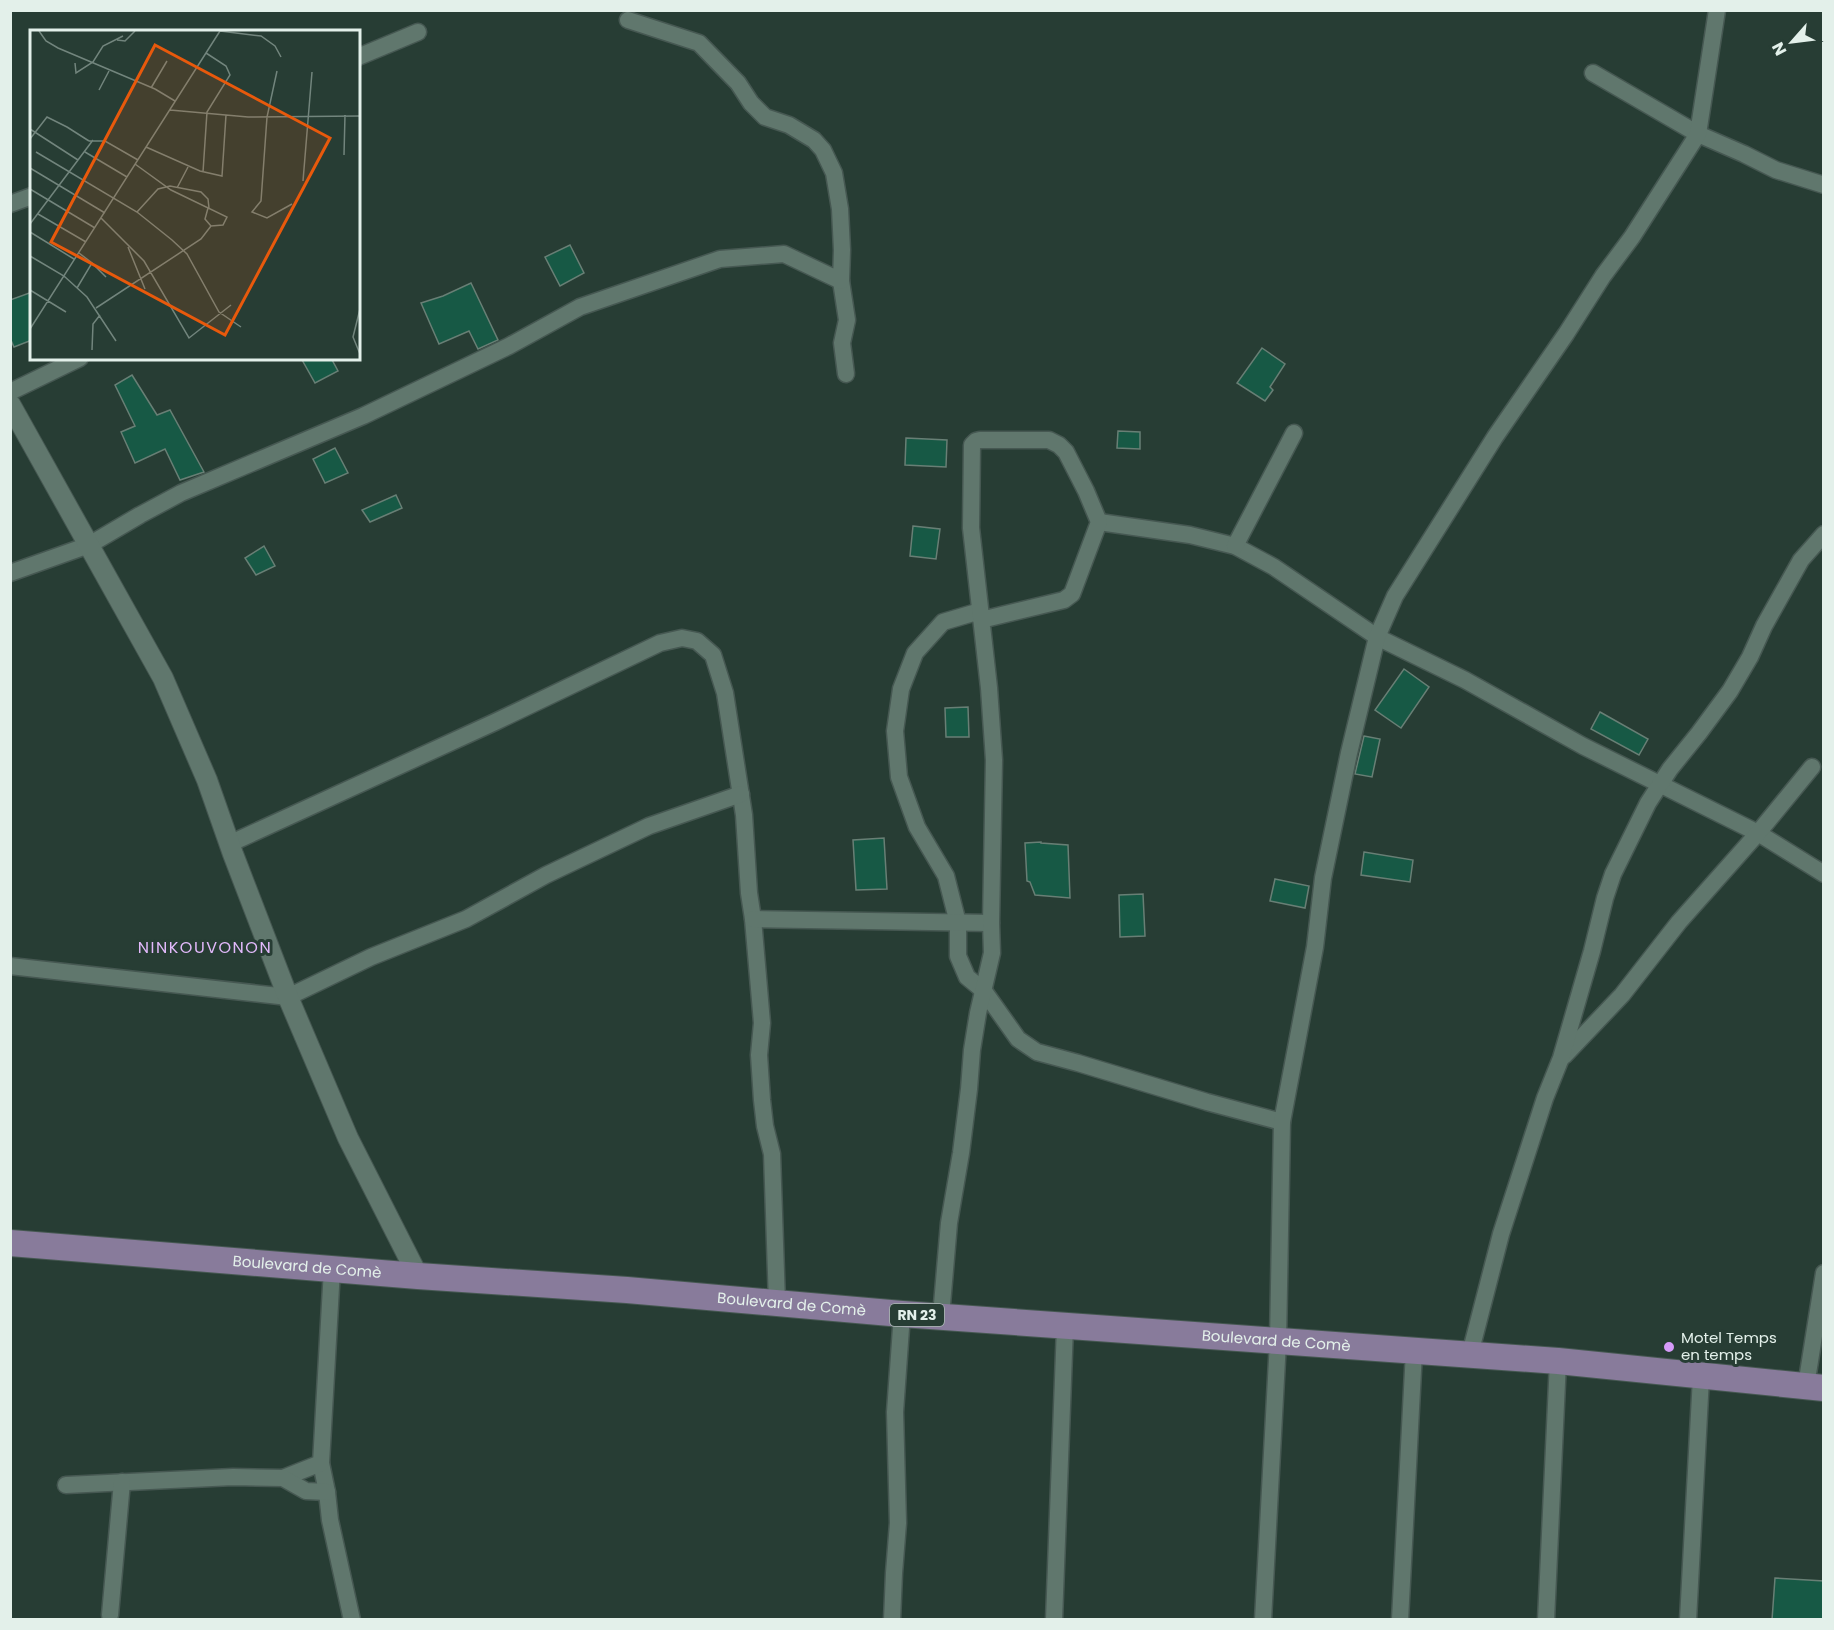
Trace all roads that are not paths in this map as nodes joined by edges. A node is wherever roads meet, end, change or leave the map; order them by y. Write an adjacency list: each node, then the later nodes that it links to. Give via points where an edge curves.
1 (1717, 10): 6 (street)
2 (628, 20): 10 (street, via 699,43 765,117 814,140 834,173 840,209)
3 (418, 32): 4 (street)
4 (360, 56)
5 (1593, 73): 6 (street)
6 (1698, 134): 7 (street, via 1776,170); 22 (street, via 1495,437 1395,596)
7 (1824, 185)
8 (30, 197): 9 (street)
9 (10, 204)
10 (841, 281): 12 (street, via 847,320 842,343); 18 (street, via 784,254 720,259 591,303 363,416 182,493)
11 (76, 360): 13 (street)
12 (846, 374)
13 (10, 392)
14 (10, 404): 18 (street)
15 (1294, 433): 19 (street)
16 (1099, 522): 19 (street, via 1190,535); 21 (street, via 1072,594 1064,600); 21 (street, via 1059,445 1049,440 976,441 972,445 971,528)
17 (1824, 534): 24 (street, via 1801,560 1730,691)
18 (89, 545): 20 (street); 27 (street, via 163,678 207,780)
19 (1235, 546): 22 (street, via 1274,567)
20 (10, 573)
21 (980, 616): 30 (street, via 943,622 915,653 901,689 895,731 898,777 917,827 946,876); 31 (street, via 994,760)
22 (1377, 637): 24 (street); 36 (street, via 1323,878 1315,947)
23 (1812, 767): 26 (street)
24 (1661, 784): 26 (street); 35 (street, via 1613,874)
25 (741, 794): 27 (street, via 725,693 713,655 697,641 682,638 660,643); 29 (street); 34 (street, via 649,826 465,919 371,957)
26 (1758, 833): 28 (street); 35 (street, via 1679,922 1622,995)
27 (229, 844): 34 (street)
28 (1824, 874)
29 (753, 919): 30 (street); 41 (street, via 762,1023 762,1100 772,1154)
30 (958, 923): 31 (street); 33 (street, via 958,956 967,977)
31 (991, 923): 33 (street, via 992,953)
32 (10, 966): 34 (street)
33 (984, 991): 36 (street, via 1018,1039 1037,1052); 43 (street, via 972,1050 949,1223)
34 (288, 997): 40 (street, via 348,1138)
35 (1561, 1058): 47 (street, via 1501,1234)
36 (1282, 1122): 45 (street)
37 (10, 1244): 38 (main road, Boulevard de Comè / RN 23)
38 (332, 1269): 40 (main road, Boulevard de Comè / RN 23); 51 (street)
39 (1824, 1273): 50 (street)
40 (418, 1276): 41 (main road, Boulevard de Comè / RN 23)
41 (777, 1303): 42 (main road, Boulevard de Comè / RN 23)
42 (902, 1314): 43 (main road, Boulevard de Comè / RN 23); 58 (street, via 895,1412 898,1523)
43 (941, 1316): 44 (main road, Boulevard de Comè / RN 23)
44 (1065, 1326): 45 (main road, Boulevard de Comè / RN 23); 59 (street)
45 (1278, 1341): 46 (main road, Boulevard de Comè / RN 23); 60 (street)
46 (1414, 1351): 47 (main road, Boulevard de Comè / RN 23); 61 (street)
47 (1470, 1354): 48 (main road, Boulevard de Comè / RN 23)
48 (1558, 1361): 49 (main road, Boulevard de Comè / RN 23); 62 (street)
49 (1701, 1377): 50 (main road, Boulevard de Comè / RN 23); 63 (street)
50 (1815, 1387)
51 (321, 1463): 52 (street); 55 (street)
52 (283, 1478): 53 (street); 55 (street, via 306,1491)
53 (122, 1482): 54 (street); 56 (street)
54 (66, 1485)
55 (327, 1492): 57 (street)
56 (110, 1616)
57 (352, 1620)
58 (892, 1620)
59 (1054, 1620)
60 (1263, 1620)
61 (1400, 1620)
62 (1546, 1620)
63 (1688, 1620)

